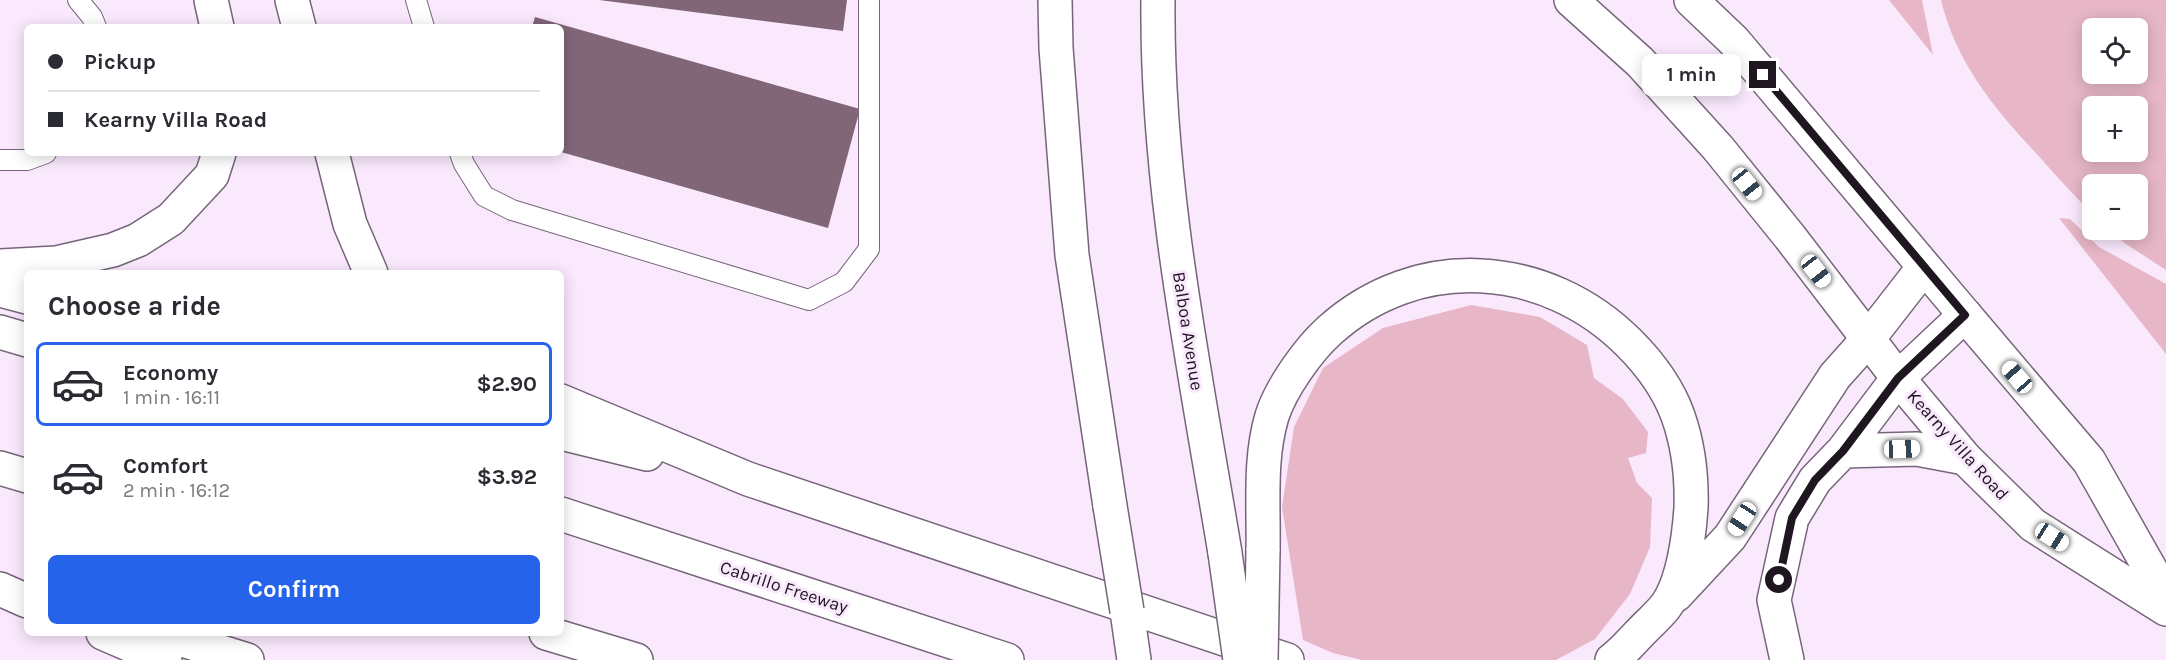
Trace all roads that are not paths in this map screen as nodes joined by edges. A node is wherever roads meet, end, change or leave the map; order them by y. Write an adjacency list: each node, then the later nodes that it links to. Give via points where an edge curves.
1 (78, 0): 10 (lane)
2 (211, 0): 11 (main road)
3 (292, 0): 12 (main road)
4 (416, 0): 13 (lane)
5 (869, 0): 17 (lane, via 869,249 844,282 809,300 512,210 484,196)
6 (1055, 0): 51 (main road, bridge, via 1072,255)
7 (1158, 0): 52 (main road, Balboa Avenue, bridge, via 1164,152 1179,280)
8 (1571, 0): 27 (main road, Kearny Villa Road, via 1640,62 1718,148)
9 (1695, 1): 20 (main road, via 1734,40)
10 (95, 24)
11 (216, 24)
12 (298, 24)
13 (423, 24)
14 (38, 156): 18 (lane)
15 (218, 156): 19 (main road, via 212,176 171,219 138,240 56,263)
16 (333, 156): 21 (main road, via 350,224)
17 (461, 156)
18 (0, 160)
19 (0, 266)
20 (1924, 267): 24 (main road); 27 (main road)
21 (370, 270)
22 (0, 290): 23 (main road)
23 (24, 296)
24 (1965, 315): 28 (main road); 40 (main road, via 2089,461)
25 (0, 332): 26 (main road)
26 (24, 339)
27 (1868, 339): 28 (main road, Kearny Villa Road); 42 (main road, via 1835,376 1730,537)
28 (1898, 378): 31 (main road); 32 (main road, Kearny Villa Road)
29 (564, 402): 35 (main road)
30 (564, 434): 35 (main road)
31 (1843, 451): 32 (main road, via 1917,449); 56 (main road, via 1815,480 1792,518 1774,600)
32 (1965, 458): 43 (main road, Kearny Villa Road, via 2033,525)
33 (0, 468): 34 (main road)
34 (24, 475)
35 (748, 479): 54 (main road)
36 (564, 515): 50 (main road, Cabrillo Freeway)
37 (0, 583): 39 (main road)
38 (0, 589): 41 (main road)
39 (24, 591)
40 (2166, 597)
41 (24, 599)
42 (1666, 606): 53 (main road, bridge, via 1684,562 1691,485 1684,435 1655,372 1603,319 1568,298 1507,278 1445,277 1408,284 1344,318 1317,342 1273,414 1264,451); 55 (main road)
43 (2166, 609)
44 (110, 636): 47 (main road)
45 (170, 636): 48 (main road)
46 (556, 636): 49 (main road)
47 (165, 660)
48 (246, 660)
49 (636, 660)
50 (1007, 660)
51 (1134, 660)
52 (1240, 660)
53 (1261, 660)
54 (1287, 660)
55 (1612, 660)
56 (1787, 660)

